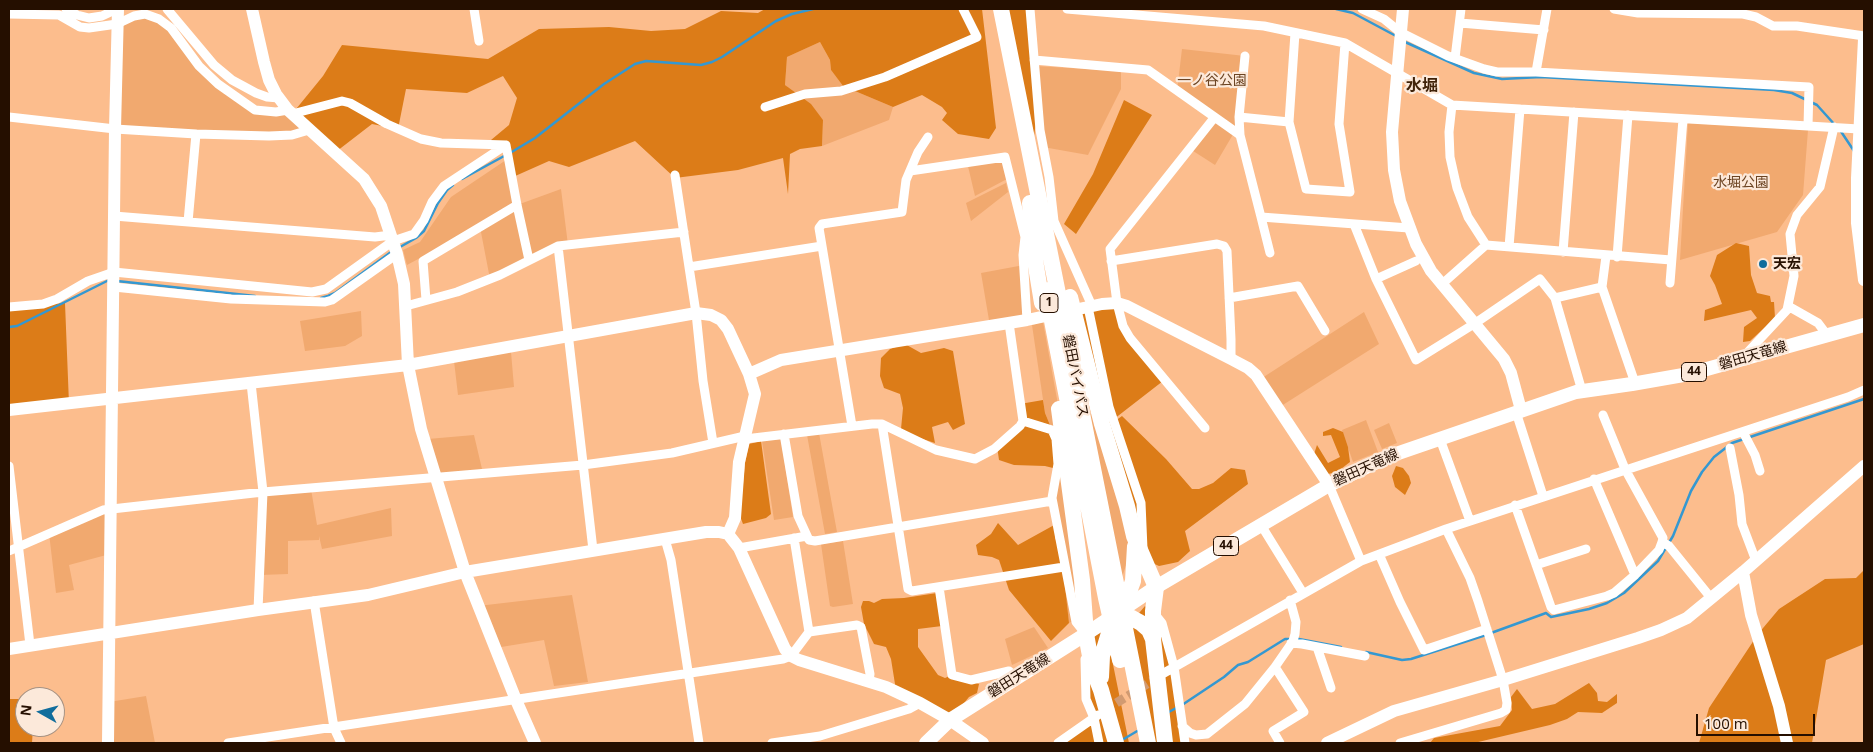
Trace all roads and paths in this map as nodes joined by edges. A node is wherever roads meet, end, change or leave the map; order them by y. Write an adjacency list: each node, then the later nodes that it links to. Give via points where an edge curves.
1 (66, 9): 2 (street, via 89,18)
2 (117, 9): 20 (street)
3 (167, 9): 32 (street, via 214,65 232,80 256,93)
4 (252, 9): 32 (street, via 266,71)
5 (474, 9): 25 (street)
6 (963, 9): 34 (street, via 977,37 885,78 841,90 805,94)
7 (991, 9): 55 (highway, 磐田バイパス / 1)
8 (1001, 9): 55 (highway, 磐田バイパス / 1)
9 (1030, 9): 29 (street)
10 (1067, 9): 22 (street, via 1264,26)
11 (1362, 9): 23 (street, via 1384,20)
12 (1403, 9): 23 (street)
13 (1461, 9): 19 (street)
14 (1547, 9): 21 (street)
15 (1614, 9): 17 (street, via 1638,13)
16 (32, 11): 18 (street); 20 (street, via 59,15 80,27 99,28)
17 (1652, 11): 24 (street, via 1742,14 1774,26 1797,26)
18 (9, 14)
19 (1460, 23): 21 (street); 28 (street)
20 (117, 24): 36 (street, via 145,14 159,18 171,28 198,66 254,110); 46 (street)
21 (1544, 30): 30 (street)
22 (1295, 32): 26 (street); 43 (street)
23 (1399, 37): 28 (street); 31 (street)
24 (1864, 38): 47 (street)
25 (479, 41)
26 (1344, 43): 31 (street); 43 (street, via 1339,124 1350,192 1306,189)
27 (1245, 56): 40 (street)
28 (1455, 58): 30 (street, via 1497,72)
29 (1034, 60): 41 (street, via 1148,70); 92 (street, via 1040,130 1054,221)
30 (1536, 72): 44 (street, via 1809,87)
31 (1396, 73): 33 (street); 61 (street, via 1392,151 1396,186)
32 (279, 98): 36 (street)
33 (1452, 105): 35 (street); 64 (street, via 1450,157 1457,188 1468,217)
34 (765, 107)
35 (1520, 109): 37 (street); 67 (street)
36 (290, 112): 48 (street); 52 (street, via 342,101 421,138 441,143)
37 (1574, 112): 38 (street); 69 (street)
38 (1628, 115): 42 (street); 72 (street)
39 (9, 117): 46 (street)
40 (1239, 117): 43 (street); 50 (street)
41 (1214, 118): 50 (street); 75 (street, via 1110,249)
42 (1682, 119): 44 (street); 74 (street)
43 (1289, 122)
44 (1808, 126): 45 (street)
45 (1834, 127): 47 (street); 90 (street, via 1820,187 1797,215 1790,234 1794,276)
46 (115, 128): 49 (street); 57 (street)
47 (1859, 129): 80 (street, via 1857,224)
48 (309, 130): 49 (street, via 269,136); 63 (street, via 364,179 381,206)
49 (196, 134): 59 (street)
50 (1240, 135): 58 (street)
51 (928, 137): 53 (street)
52 (506, 145): 56 (street); 63 (street, via 444,186 414,234)
53 (910, 171): 66 (street, via 902,212 822,224 819,228); 94 (street, via 1005,156 1025,237)
54 (675, 175): 62 (street)
55 (1035, 203): 145 (highway, via 1062,260 1102,424); 166 (highway, 1, via 1033,248 1057,393); 179 (highway, 磐田バイパス / 1)
56 (517, 205): 73 (street); 87 (street, via 423,261)
57 (114, 216): 59 (street); 78 (street)
58 (1261, 217): 60 (street); 68 (street)
59 (188, 222): 63 (street)
60 (1354, 224): 61 (street); 79 (street)
61 (1409, 228): 82 (street)
62 (684, 232): 65 (street); 77 (street)
63 (392, 238): 70 (street); 78 (street, via 336,284 312,292)
64 (1486, 245): 67 (street); 82 (street)
65 (558, 246): 73 (street); 99 (street)
66 (822, 246): 77 (street); 101 (street)
67 (1510, 247): 69 (street)
68 (1270, 252)
69 (1563, 252): 71 (street)
70 (397, 254): 83 (street, via 325,302 231,299); 89 (street)
71 (1606, 256): 72 (street); 84 (street)
72 (1618, 256): 74 (street)
73 (529, 260): 87 (street, via 457,292)
74 (1671, 260): 81 (street)
75 (1111, 261): 85 (street, via 1217,244 1224,246); 88 (street)
76 (1416, 261): 79 (street)
77 (689, 267): 93 (street)
78 (114, 272): 83 (street); 91 (street, via 43,304)
79 (1376, 280): 96 (street, via 1416,360)
80 (1864, 280)
81 (1670, 283)
82 (1441, 285): 96 (street)
83 (114, 286): 110 (street)
84 (1602, 287): 86 (street); 107 (street)
85 (1230, 298): 98 (street, via 1298,286); 103 (street)
86 (1555, 298): 96 (street, via 1540,279); 109 (street)
87 (426, 300): 89 (street)
88 (1117, 304): 92 (street); 103 (street, via 1127,306); 117 (street, via 1130,338)
89 (406, 306): 104 (street)
90 (1788, 306): 100 (street, via 1818,323); 102 (street, via 1746,354)
91 (9, 307)
92 (1088, 307): 94 (street); 155 (street, via 1109,407 1141,503)
93 (696, 313): 99 (street); 105 (street, via 721,320); 122 (street, via 702,382)
94 (1027, 320): 95 (street)
95 (1009, 323): 101 (street); 114 (street)
96 (1474, 324): 112 (street, via 1504,359 1511,373)
97 (1864, 325): 100 (main road, 磐田天竜線 / 44)
98 (1325, 331)
99 (568, 335): 104 (street); 124 (street)
100 (1828, 335): 102 (main road, 磐田天竜線 / 44)
101 (840, 349): 105 (street, via 781,360); 116 (street)
102 (1746, 358): 107 (main road, 磐田天竜線 / 44, via 1690,374)
103 (1231, 359): 133 (street, via 1256,375)
104 (408, 365): 106 (street); 131 (street, via 421,429)
105 (749, 374): 120 (street, via 755,394)
106 (251, 383): 110 (street); 134 (street)
107 (1635, 383): 109 (main road, 磐田天竜線 / 44)
108 (1864, 390): 118 (street)
109 (1582, 391): 112 (main road, 磐田天竜線 / 44)
110 (113, 399): 111 (street); 138 (street)
111 (9, 410)
112 (1519, 411): 121 (main road, 磐田天竜線 / 44); 135 (street)
113 (1603, 415): 127 (street)
114 (1022, 421): 115 (street, via 994,449 975,459 936,450); 136 (street, via 1052,430 1056,439 1058,464)
115 (882, 424): 116 (street); 141 (street)
116 (852, 426): 119 (street)
117 (1205, 428)
118 (1743, 432): 127 (street); 128 (street)
119 (784, 434): 120 (street); 144 (street, via 798,516)
120 (745, 437): 122 (street); 143 (street, via 739,462 735,518)
121 (1440, 438): 133 (main road, 磐田天竜線 / 44, via 1386,457); 139 (street)
122 (713, 443): 124 (street, via 672,453)
123 (1730, 448): 157 (street, via 1742,524)
124 (584, 465): 131 (street); 152 (street)
125 (9, 466): 149 (street)
126 (1864, 466): 130 (street)
127 (1625, 469): 132 (street); 148 (street, via 1663,538)
128 (1760, 470)
129 (1864, 475): 130 (street)
130 (1851, 478): 157 (street)
131 (437, 479): 134 (street); 160 (street)
132 (1594, 480): 135 (street); 162 (street)
133 (1329, 485): 140 (main road, 磐田天竜線 / 44); 156 (street)
134 (263, 492): 138 (street); 170 (street)
135 (1542, 496): 137 (street)
136 (1052, 501): 141 (street); 159 (street)
137 (1515, 505): 139 (street); 158 (street)
138 (110, 510): 149 (street, via 103,510); 175 (street)
139 (1470, 520): 142 (street)
140 (1261, 525): 164 (main road, 磐田天竜線 / 44); 165 (street)
141 (898, 527): 144 (street, via 815,541); 163 (street, via 908,589)
142 (1446, 528): 154 (street); 173 (street, via 1470,578)
143 (728, 534): 147 (street, via 706,532); 150 (street)
144 (807, 536): 146 (street)
145 (1134, 536): 155 (highway); 171 (highway, via 1133,581)
146 (794, 538): 150 (street); 174 (street)
147 (665, 539): 152 (street); 187 (street)
148 (1662, 542): 162 (street, via 1659,550); 167 (street, via 1669,546)
149 (18, 546): 153 (street); 180 (street)
150 (739, 548): 183 (street, via 785,649)
151 (1586, 549): 158 (street)
152 (593, 550): 160 (street)
153 (9, 551)
154 (1379, 554): 156 (street); 173 (street, via 1424,650)
155 (1143, 558): 164 (highway)
156 (1361, 561): 165 (street)
157 (1756, 561): 161 (street)
158 (1536, 565): 162 (street, via 1554,610 1614,593)
159 (1064, 567): 163 (street); 176 (street, via 1076,622)
160 (465, 572): 169 (street, via 368,594); 194 (street)
161 (1743, 572): 167 (street); 219 (street, via 1751,614)
162 (1635, 575)
163 (939, 587): 189 (street, via 952,675 971,680 1009,671)
164 (1156, 588): 171 (main road, 磐田天竜線 / 44); 172 (highway)
165 (1303, 593): 168 (street)
166 (1083, 594): 171 (highway, via 1095,607); 176 (highway, 1)
167 (1711, 598): 190 (street, via 1687,618 1661,630)
168 (1290, 600): 178 (street, via 1296,622); 185 (street)
169 (314, 601): 170 (street); 200 (street)
170 (258, 610): 175 (street)
171 (1120, 612): 176 (main road, 磐田天竜線 / 44); 177 (highway, via 1141,623); 193 (highway, via 1107,635 1102,656)
172 (1153, 612): 177 (highway); 185 (street, via 1162,623)
173 (1487, 630): 190 (street)
174 (809, 632): 183 (street); 191 (street, via 861,627)
175 (110, 633): 180 (street); 201 (street)
176 (1086, 634): 189 (main road, 磐田天竜線 / 44); 193 (highway, 1, via 1092,667); 197 (street, via 1086,699)
177 (1153, 639): 214 (highway)
178 (1293, 640): 181 (street); 186 (street)
179 (1123, 643): 212 (highway, 磐田バイパス / 1); 213 (highway, 磐田バイパス / 1)
180 (30, 646): 182 (street)
181 (1317, 647): 184 (street); 192 (street)
182 (9, 649)
183 (792, 656): 187 (street); 191 (street)
184 (1365, 656)
185 (1174, 667): 188 (street); 199 (street)
186 (1275, 667): 199 (street, via 1245,704 1212,732 1196,735); 216 (street, via 1304,712 1273,731)
187 (689, 673): 194 (street); 205 (street)
188 (1164, 673)
189 (1016, 678): 198 (main road, 磐田天竜線 / 44)
190 (1503, 680): 217 (street, via 1394,711); 218 (street, via 1506,710)
191 (869, 682): 195 (street)
192 (1331, 688)
193 (1101, 690): 211 (highway, 1)
194 (516, 700): 200 (street); 204 (street)
195 (920, 703): 198 (street); 206 (street, via 820,736)
196 (1102, 712): 197 (street)
197 (1094, 718): 209 (street); 210 (street)
198 (950, 720): 207 (main road, 磐田天竜線 / 44); 208 (street)
199 (1182, 726): 215 (street)
200 (334, 728): 202 (street); 203 (street)
201 (108, 743)
202 (228, 743)
203 (341, 743)
204 (535, 743)
205 (699, 743)
206 (772, 743)
207 (926, 743)
208 (983, 743)
209 (1058, 743)
210 (1099, 743)
211 (1116, 743)
212 (1137, 743)
213 (1148, 743)
214 (1165, 743)
215 (1185, 743)
216 (1280, 743)
217 (1329, 743)
218 (1400, 743)
219 (1787, 743)

